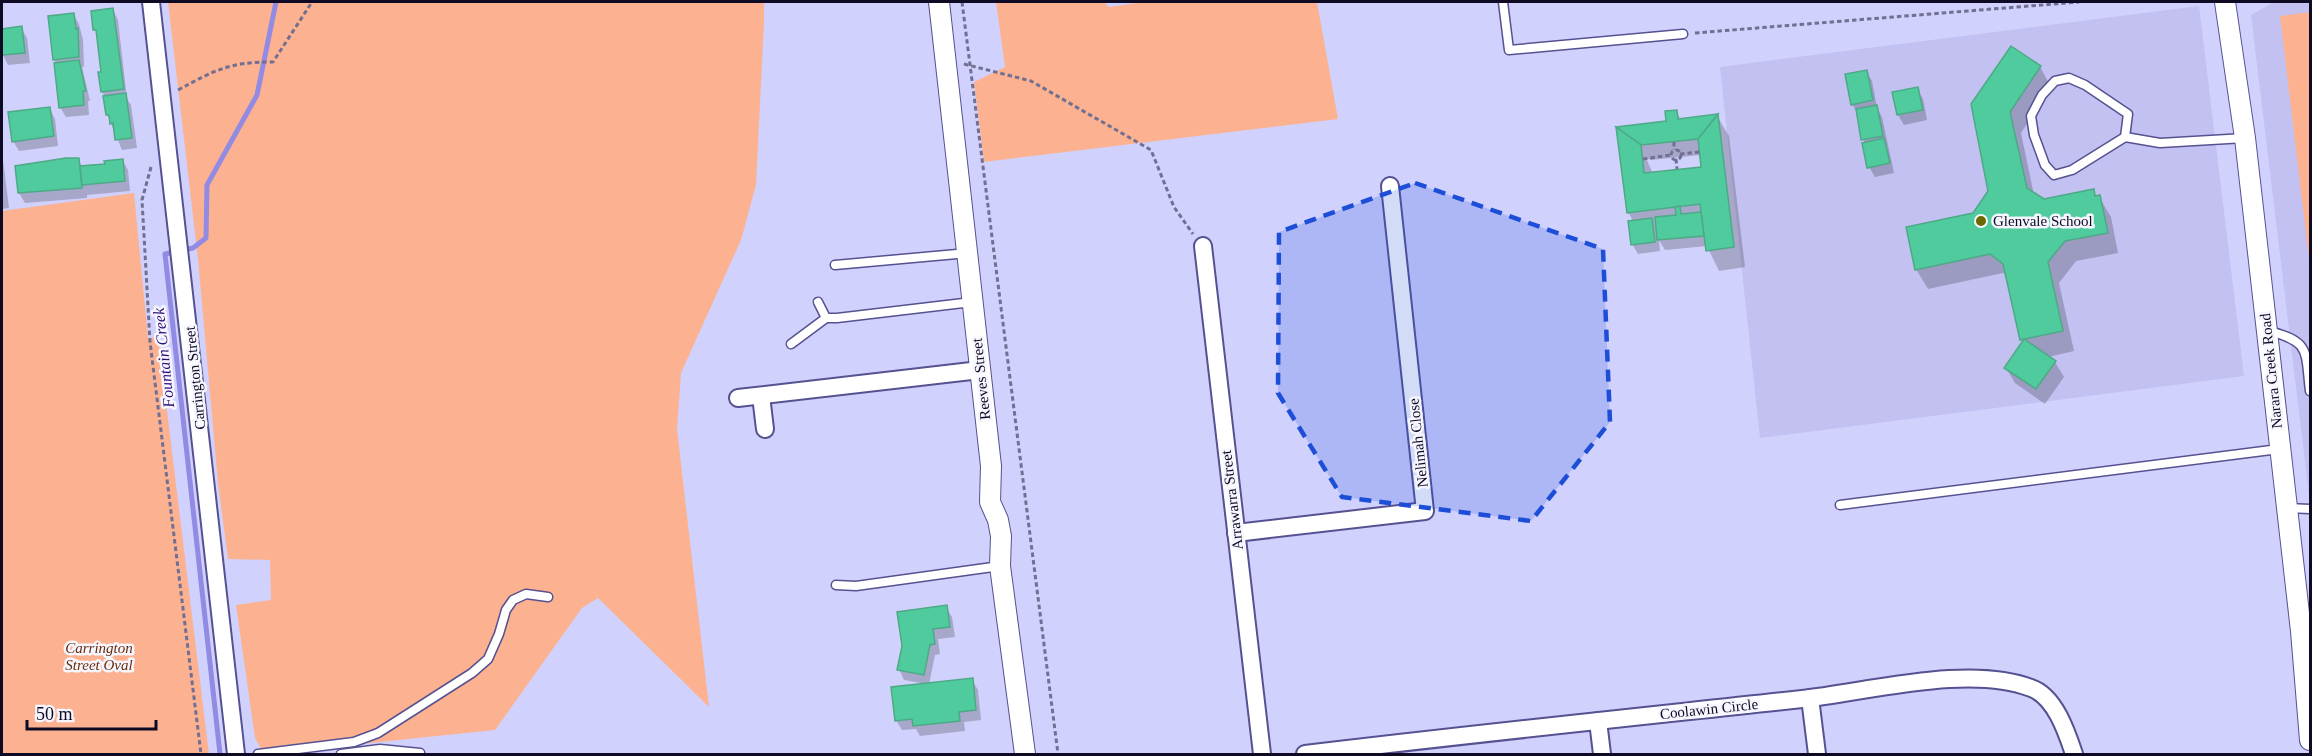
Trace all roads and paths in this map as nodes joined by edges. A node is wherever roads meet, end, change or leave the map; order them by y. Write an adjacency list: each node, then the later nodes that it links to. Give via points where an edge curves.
1 (152, 2): 51 (street, Carrington Street)
2 (312, 2): 11 (path, via 273,62 246,62 221,68)
3 (939, 2): 9 (street, Reeves Street)
4 (962, 2): 10 (path)
5 (1503, 2): 8 (lane, via 1509,50)
6 (2079, 2): 8 (path)
7 (2225, 2): 13 (street, Narara Creek Road)
8 (1683, 34)
9 (947, 61): 10 (path); 25 (street, Reeves Street)
10 (972, 65): 24 (path, via 1031,81 1151,150 1174,207); 55 (path)
11 (173, 92)
12 (2125, 137): 12 (lane, via 2072,170 2054,175 2045,165 2031,116 2055,81 2069,78 2085,84 2128,114); 13 (lane, via 2160,143)
13 (2245, 138): 30 (street, Narara Creek Road)
14 (1674, 142): 15 (path)
15 (1674, 150): 17 (path); 18 (path)
16 (1700, 152): 17 (path)
17 (1680, 154): 20 (path)
18 (1671, 155): 19 (path); 20 (path)
19 (1643, 159)
20 (1676, 159): 22 (path)
21 (151, 168): 50 (path, via 142,200 150,342)
22 (1677, 169)
23 (1390, 186): 41 (street, Nelimah Close, via 1425,511)
24 (1203, 246): 41 (street, Arrawarra Street)
25 (968, 253): 26 (lane); 28 (street, Reeves Street)
26 (835, 265)
27 (818, 302): 29 (lane)
28 (973, 302): 29 (lane); 32 (street, Reeves Street)
29 (826, 318): 31 (lane)
30 (2266, 330): 33 (lane, via 2295,339 2304,350); 37 (street, Narara Creek Road)
31 (791, 345)
32 (980, 370): 34 (street); 42 (street, Reeves Street, via 991,466 990,502 1001,536)
33 (2310, 391)
34 (760, 396): 35 (street); 36 (street)
35 (738, 398)
36 (765, 429)
37 (2279, 449): 38 (lane); 39 (street, Narara Creek Road)
38 (1840, 505)
39 (2286, 508): 40 (lane); 45 (street, Narara Creek Road)
40 (2310, 509)
41 (1236, 533): 56 (street, Arrawarra Street)
42 (1000, 566): 43 (lane, via 856,586); 54 (street, Reeves Street)
43 (836, 585)
44 (548, 597): 52 (lane, via 526,594 513,600 488,659 378,733 354,742)
45 (2306, 631): 48 (street, Narara Creek Road)
46 (1810, 698): 47 (street, Coolawin Circle); 59 (street); 60 (street, Coolawin Circle, via 1957,678 1999,680 2033,688 2055,708)
47 (1598, 721): 57 (street, Coolawin Circle); 58 (street)
48 (2310, 740)
49 (420, 753): 53 (lane, via 380,748)
50 (201, 754)
51 (236, 754)
52 (258, 754)
53 (341, 754)
54 (1025, 754)
55 (1058, 754)
56 (1262, 754)
57 (1305, 754)
58 (1602, 754)
59 (1818, 754)
60 (2074, 754)

